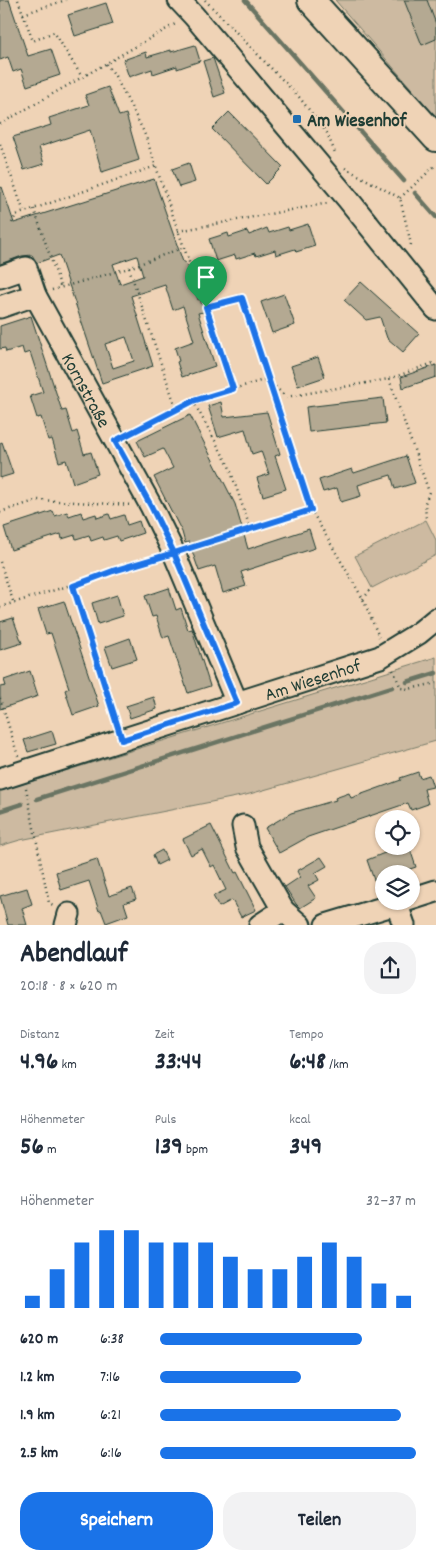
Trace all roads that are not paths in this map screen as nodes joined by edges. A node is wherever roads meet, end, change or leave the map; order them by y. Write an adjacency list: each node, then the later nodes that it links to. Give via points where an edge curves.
1 (179, 0): 3 (street)
2 (311, 0): 4 (main road)
3 (200, 8): 8 (street)
4 (436, 138)
5 (0, 277): 6 (street, Kornstraße, via 26,268)
6 (35, 295): 7 (street); 10 (street, Kornstraße, via 151,506)
7 (0, 307)
8 (436, 309)
9 (436, 619): 10 (street, Am Wiesenhof, via 389,659 380,657)
10 (237, 703): 11 (street, Am Wiesenhof)
11 (0, 779)
12 (243, 826): 15 (street, via 247,847)
13 (436, 891): 14 (street)
14 (420, 897)
15 (283, 910): 18 (street); 19 (street)
16 (378, 910): 20 (street)
17 (405, 910): 21 (street)
18 (260, 925)
19 (300, 925)
20 (326, 925)
21 (404, 925)

